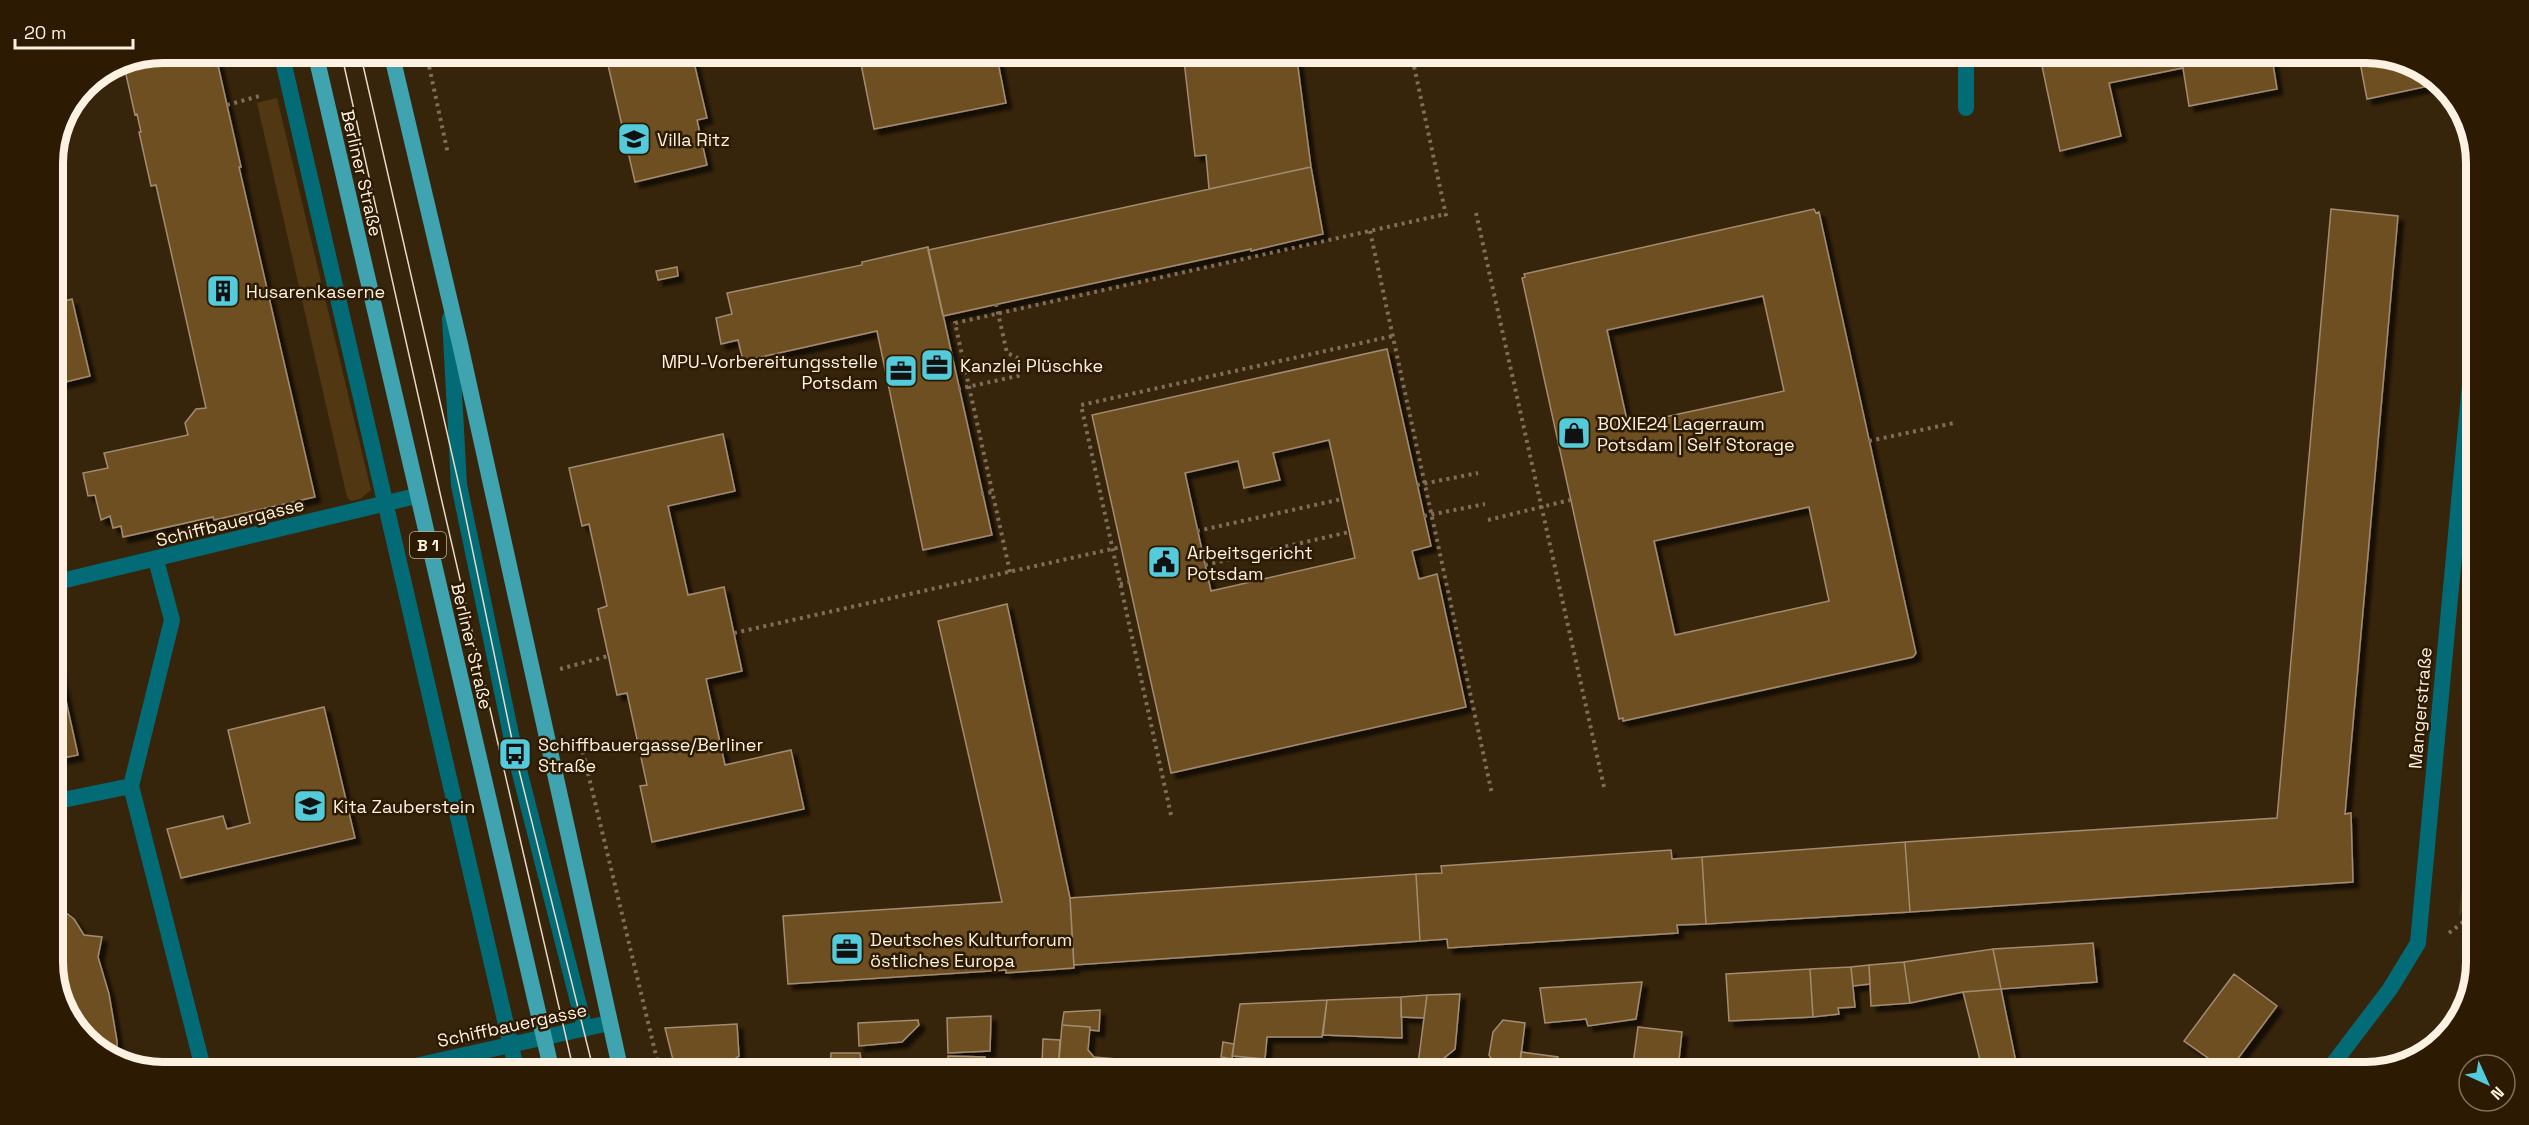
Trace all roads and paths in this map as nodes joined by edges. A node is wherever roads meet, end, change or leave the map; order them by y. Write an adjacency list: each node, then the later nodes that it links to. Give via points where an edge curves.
1 (284, 63): 6 (street)
2 (318, 63): 29 (main road, Berliner Straße / B 1)
3 (394, 63): 13 (main road)
4 (1413, 63): 10 (path)
5 (1966, 63): 8 (street)
6 (290, 88): 7 (path); 32 (street)
7 (227, 105)
8 (1966, 108)
9 (1476, 213): 34 (path)
10 (1446, 214): 11 (path); 12 (path)
11 (1448, 220)
12 (1370, 231): 15 (path); 16 (path)
13 (448, 290): 50 (main road); 60 (street, via 459,485 515,754)
14 (996, 304): 15 (path)
15 (999, 314): 17 (path, via 1007,353); 19 (path, via 955,323)
16 (1393, 336): 25 (path); 41 (path, via 1081,405)
17 (1018, 358)
18 (1022, 375): 19 (path)
19 (969, 387): 20 (path); 27 (path)
20 (958, 389)
21 (1954, 423): 23 (path)
22 (2466, 427): 69 (street, Mangerstraße, via 2418,943 2390,989)
23 (1869, 441)
24 (1478, 473): 25 (path)
25 (1425, 484): 26 (path); 35 (path)
26 (1417, 485)
27 (992, 492): 28 (path); 44 (path)
28 (981, 494)
29 (416, 496): 32 (street, Schiffbauergasse); 61 (main road, Berliner Straße / B 1)
30 (1342, 499): 38 (path)
31 (1570, 500): 34 (path)
32 (385, 504): 42 (street, Schiffbauergasse); 62 (street)
33 (1485, 504): 35 (path)
34 (1542, 507): 37 (path); 52 (path)
35 (1431, 514): 36 (path); 53 (path)
36 (1424, 516)
37 (1488, 520)
38 (1197, 531)
39 (1349, 532): 43 (path)
40 (1121, 547): 41 (path)
41 (1113, 549): 44 (path); 47 (path)
42 (156, 560): 45 (street, Schiffbauergasse); 51 (street, via 172,620)
43 (1205, 565)
44 (1010, 572): 48 (path)
45 (63, 581)
46 (1129, 582): 47 (path)
47 (1120, 584): 55 (path)
48 (734, 633)
49 (608, 656): 50 (path)
50 (533, 676): 59 (main road)
51 (131, 786): 54 (street); 63 (street)
52 (1604, 787)
53 (1492, 794)
54 (63, 800)
55 (1171, 815)
56 (617, 888): 68 (path)
57 (2466, 920): 58 (path)
58 (2446, 935)
59 (609, 1023): 60 (street, Schiffbauergasse); 67 (main road)
60 (585, 1029): 61 (street, Schiffbauergasse)
61 (544, 1037): 62 (street, Schiffbauergasse); 66 (main road, Berliner Straße / B 1)
62 (511, 1045): 64 (street, Schiffbauergasse); 65 (street)
63 (201, 1062)
64 (434, 1062)
65 (515, 1062)
66 (550, 1062)
67 (619, 1062)
68 (658, 1062)
69 (2335, 1062)

